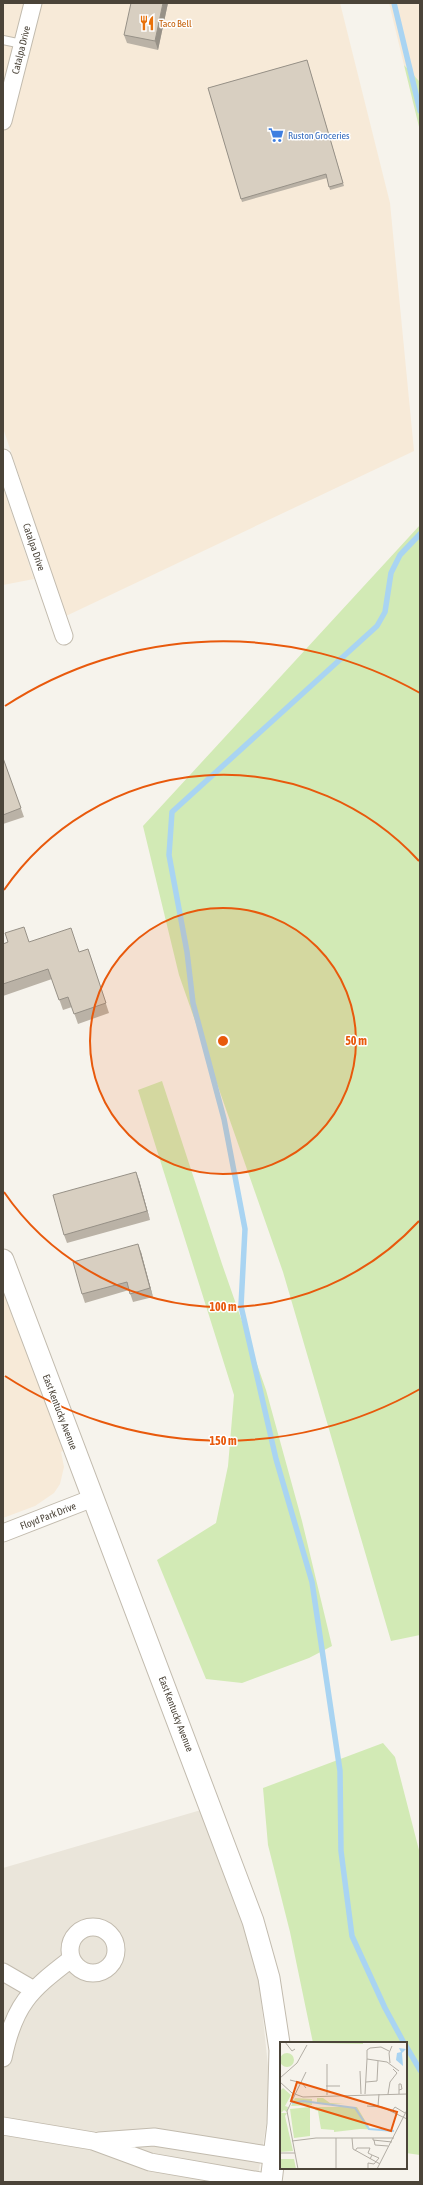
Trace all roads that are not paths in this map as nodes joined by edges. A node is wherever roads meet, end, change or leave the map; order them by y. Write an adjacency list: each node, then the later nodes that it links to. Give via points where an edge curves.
1 (33, 3): 3 (street, Catalpa Drive)
2 (3, 40): 3 (lane)
3 (22, 44): 4 (street, Catalpa Drive)
4 (4, 110)
5 (3, 458): 6 (street, Catalpa Drive)
6 (64, 636)
7 (3, 1260): 8 (street, East Kentucky Avenue)
8 (93, 1498): 9 (street, Floyd Park Drive); 17 (street, East Kentucky Avenue, via 248,1907 269,1978 280,2050 278,2124)
9 (3, 1533)
10 (71, 1959): 12 (street)
11 (3, 1972): 12 (street)
12 (34, 1990): 13 (street)
13 (7, 2023): 14 (street)
14 (3, 2058)
15 (3, 2126): 16 (street)
16 (93, 2141): 17 (street, via 154,2138); 18 (street, via 150,2162)
17 (274, 2156): 19 (street, East Kentucky Avenue)
18 (266, 2182)
19 (271, 2182)

